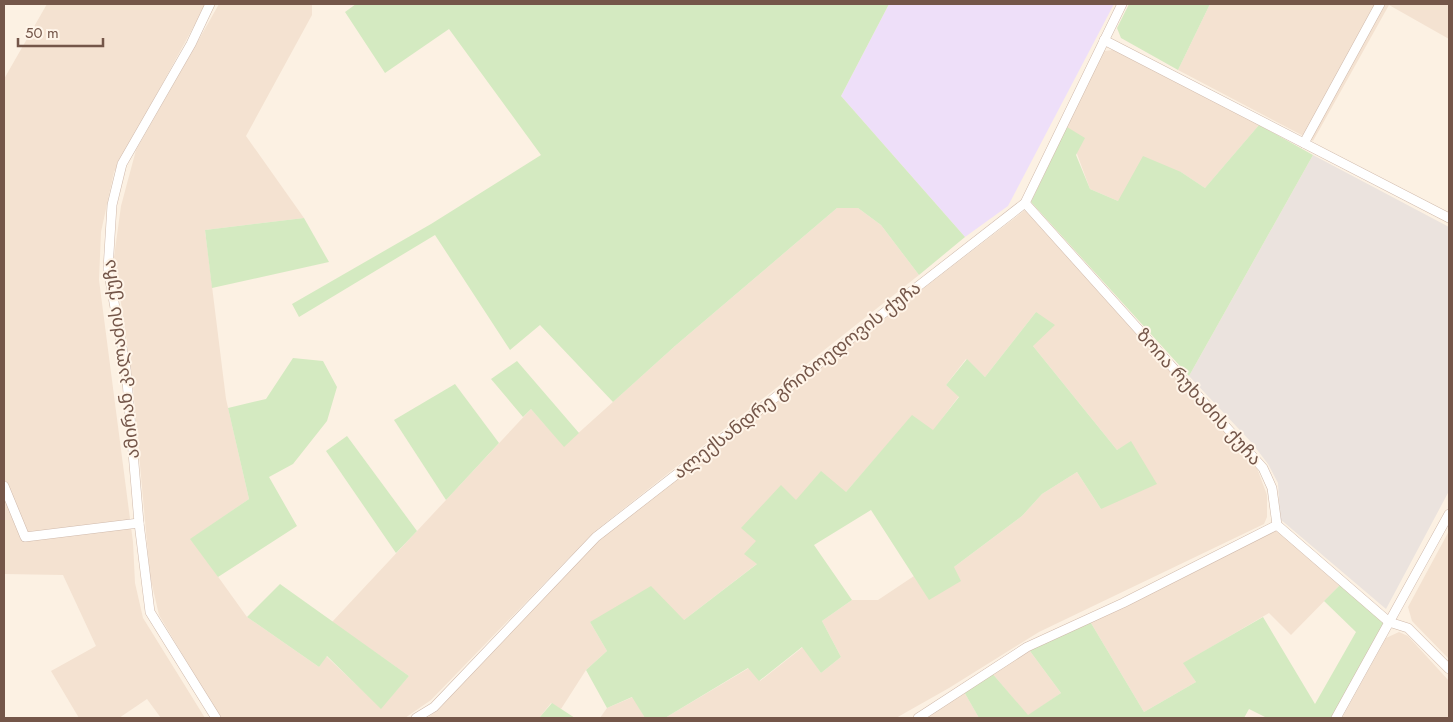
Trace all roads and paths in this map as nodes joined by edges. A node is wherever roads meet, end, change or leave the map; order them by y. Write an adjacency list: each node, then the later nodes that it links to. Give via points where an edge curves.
1 (210, 4): 10 (street, ამირან კალაძის ქუჩა, via 191,44 122,164 112,205 108,269 126,369)
2 (1122, 4): 4 (street, ალექსანდრე გრიბოედოვის ქუჩა)
3 (1380, 4): 5 (street)
4 (1104, 40): 5 (street); 6 (street, ალექსანდრე გრიბოედოვის ქუჩა)
5 (1304, 143): 7 (street)
6 (1025, 203): 11 (street, ზოია რუხაძის ქუჩა, via 1262,468 1272,488); 15 (street, ალექსანდრე გრიბოედოვის ქუჩა, via 596,537 434,707)
7 (1449, 218)
8 (4, 486): 10 (street, via 25,537)
9 (1449, 514): 12 (street)
10 (139, 523): 14 (street, ამირან კალაძის ქუჩა, via 150,612)
11 (1277, 525): 12 (street); 16 (street, via 1027,647)
12 (1389, 622): 13 (street, via 1408,628); 17 (street)
13 (1449, 669)
14 (216, 718)
15 (416, 718)
16 (918, 718)
17 (1336, 718)

